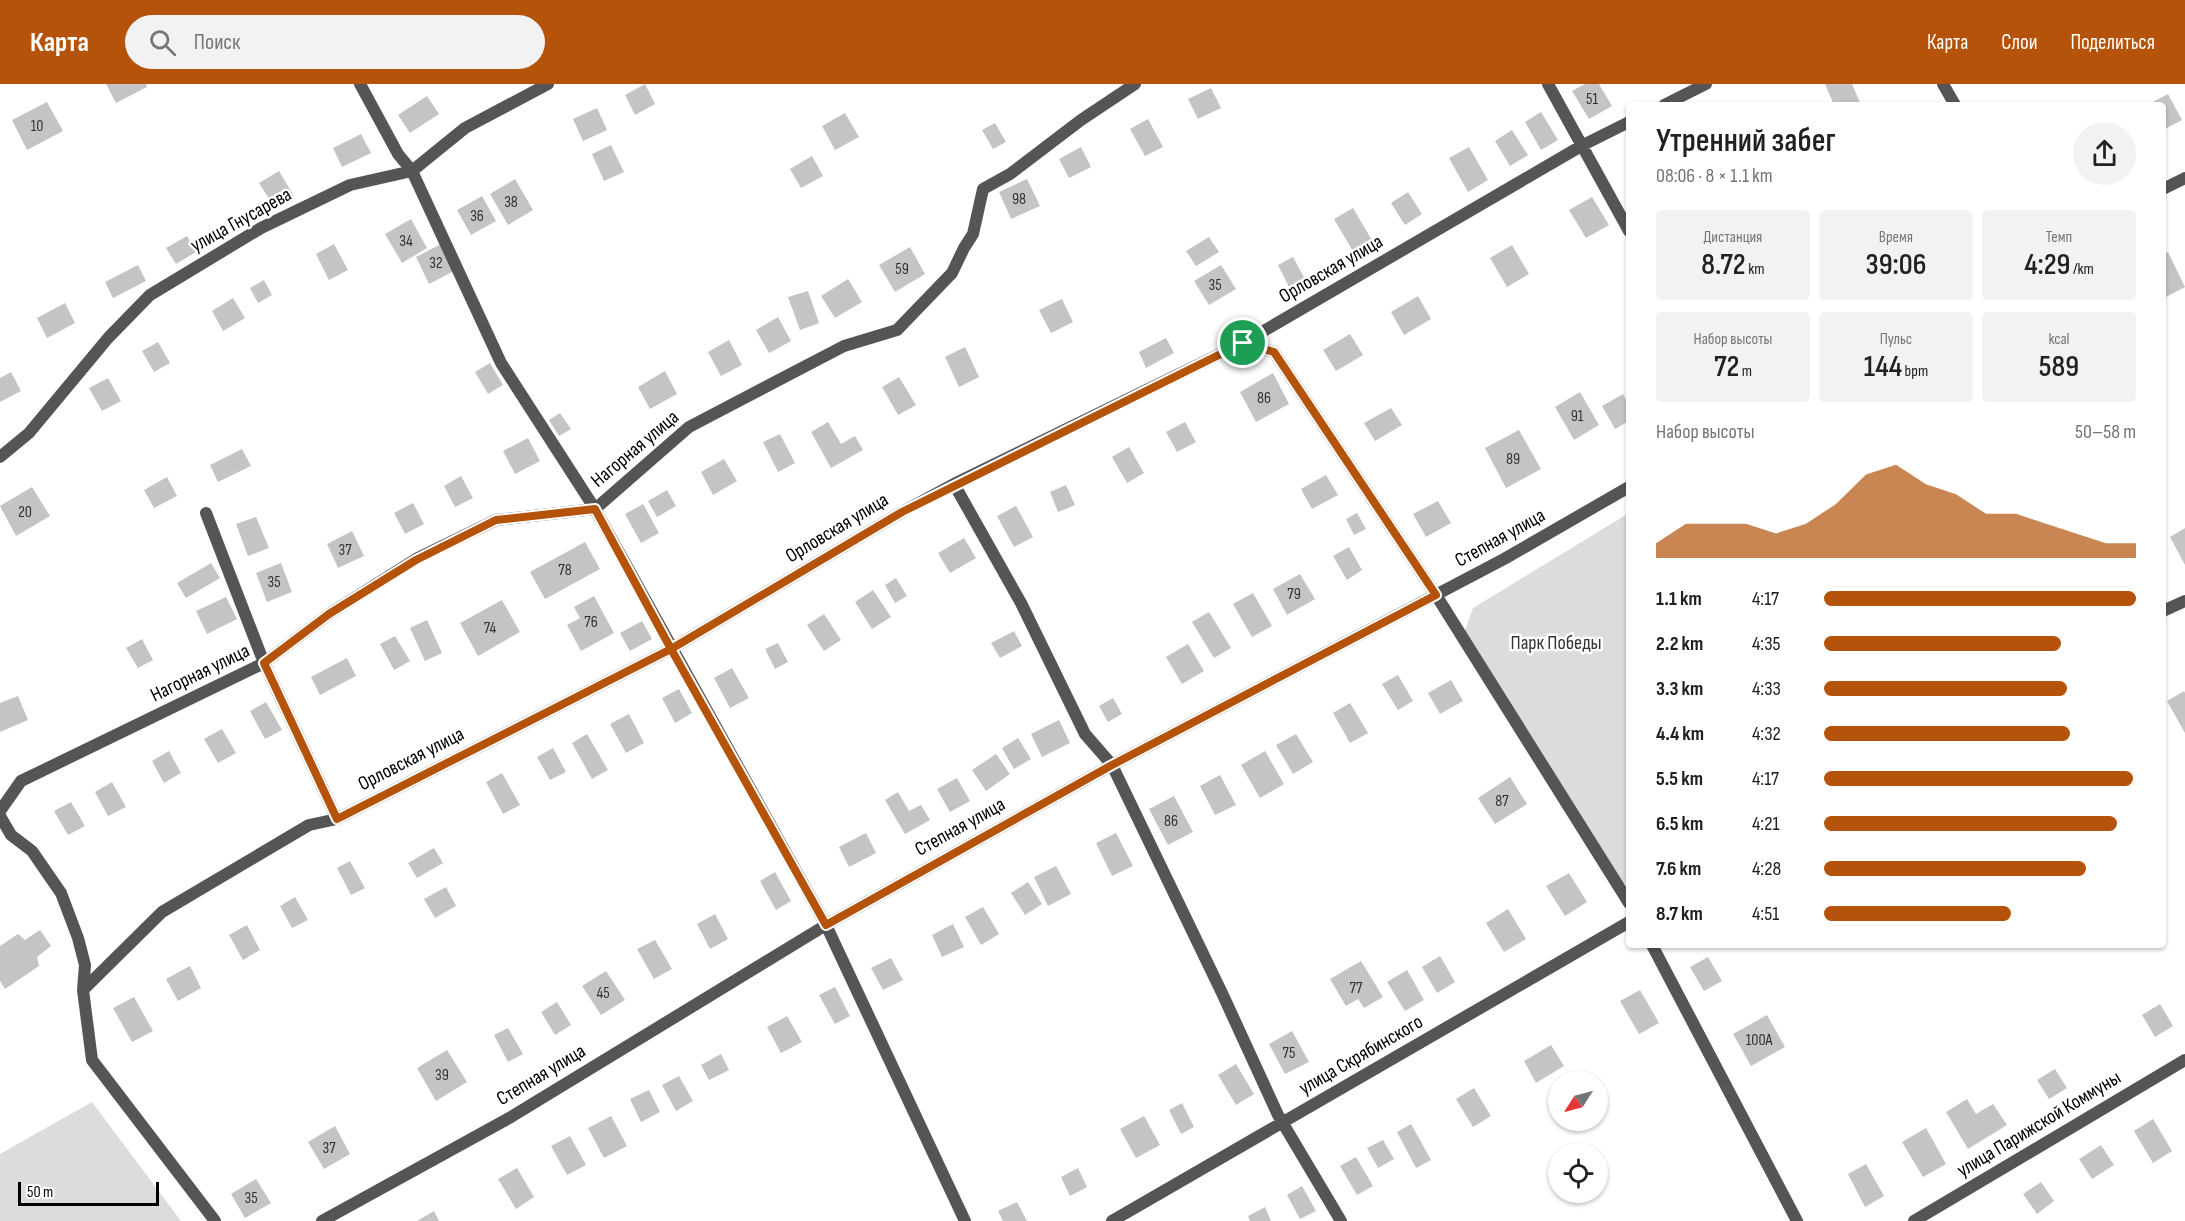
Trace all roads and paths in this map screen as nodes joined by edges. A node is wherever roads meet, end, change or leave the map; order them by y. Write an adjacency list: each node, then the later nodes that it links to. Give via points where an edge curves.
1 (360, 84): 11 (street)
2 (548, 84): 11 (street, улица Гнусарева, via 465,128)
3 (1135, 84): 19 (street, Нагорная улица, via 1010,174 983,189 973,234 952,273 897,330 844,346 689,427)
4 (1548, 84): 10 (street)
5 (1706, 84): 7 (street)
6 (1943, 84): 8 (street)
7 (1670, 102)
8 (1953, 102)
9 (1626, 123): 10 (street, Орловская улица)
10 (1582, 145): 14 (street); 15 (street, Орловская улица)
11 (412, 171): 16 (street, улица Гнусарева, via 350,185 261,228 150,295 108,338 29,433); 19 (street, via 501,363)
12 (2185, 178): 13 (street)
13 (2166, 188)
14 (1626, 226)
15 (1243, 343): 17 (street, Орловская улица); 21 (street, via 1274,352)
16 (0, 457)
17 (954, 484): 24 (street, Орловская улица); 26 (street, via 1021,603 1085,734)
18 (1626, 489): 21 (street, Степная улица)
19 (595, 509): 24 (street); 25 (street, Нагорная улица, via 496,520 416,560 329,614)
20 (206, 513): 25 (street)
21 (1436, 595): 26 (street, Степная улица); 30 (street)
22 (2185, 601): 23 (street)
23 (2166, 610)
24 (671, 649): 29 (street, Орловская улица); 32 (street)
25 (264, 663): 27 (street, Нагорная улица, via 21,780); 29 (street)
26 (1112, 765): 32 (street, Степная улица); 36 (street)
27 (0, 811)
28 (0, 816): 34 (street, via 11,835 32,851 60,893 81,947 85,965)
29 (337, 819): 34 (street, Орловская улица, via 309,825 162,912)
30 (1626, 898)
31 (1626, 924): 36 (street, улица Скрябинского)
32 (826, 925): 38 (street, Степная улица, via 511,1117); 39 (street)
33 (1654, 948): 42 (street)
34 (83, 990): 37 (street, via 92,1060)
35 (2185, 1060): 43 (street, улица Парижской Коммуны)
36 (1283, 1123): 40 (street, улица Скрябинского); 41 (street)
37 (215, 1221)
38 (321, 1221)
39 (964, 1221)
40 (1112, 1221)
41 (1341, 1221)
42 (1797, 1221)
43 (1914, 1221)

